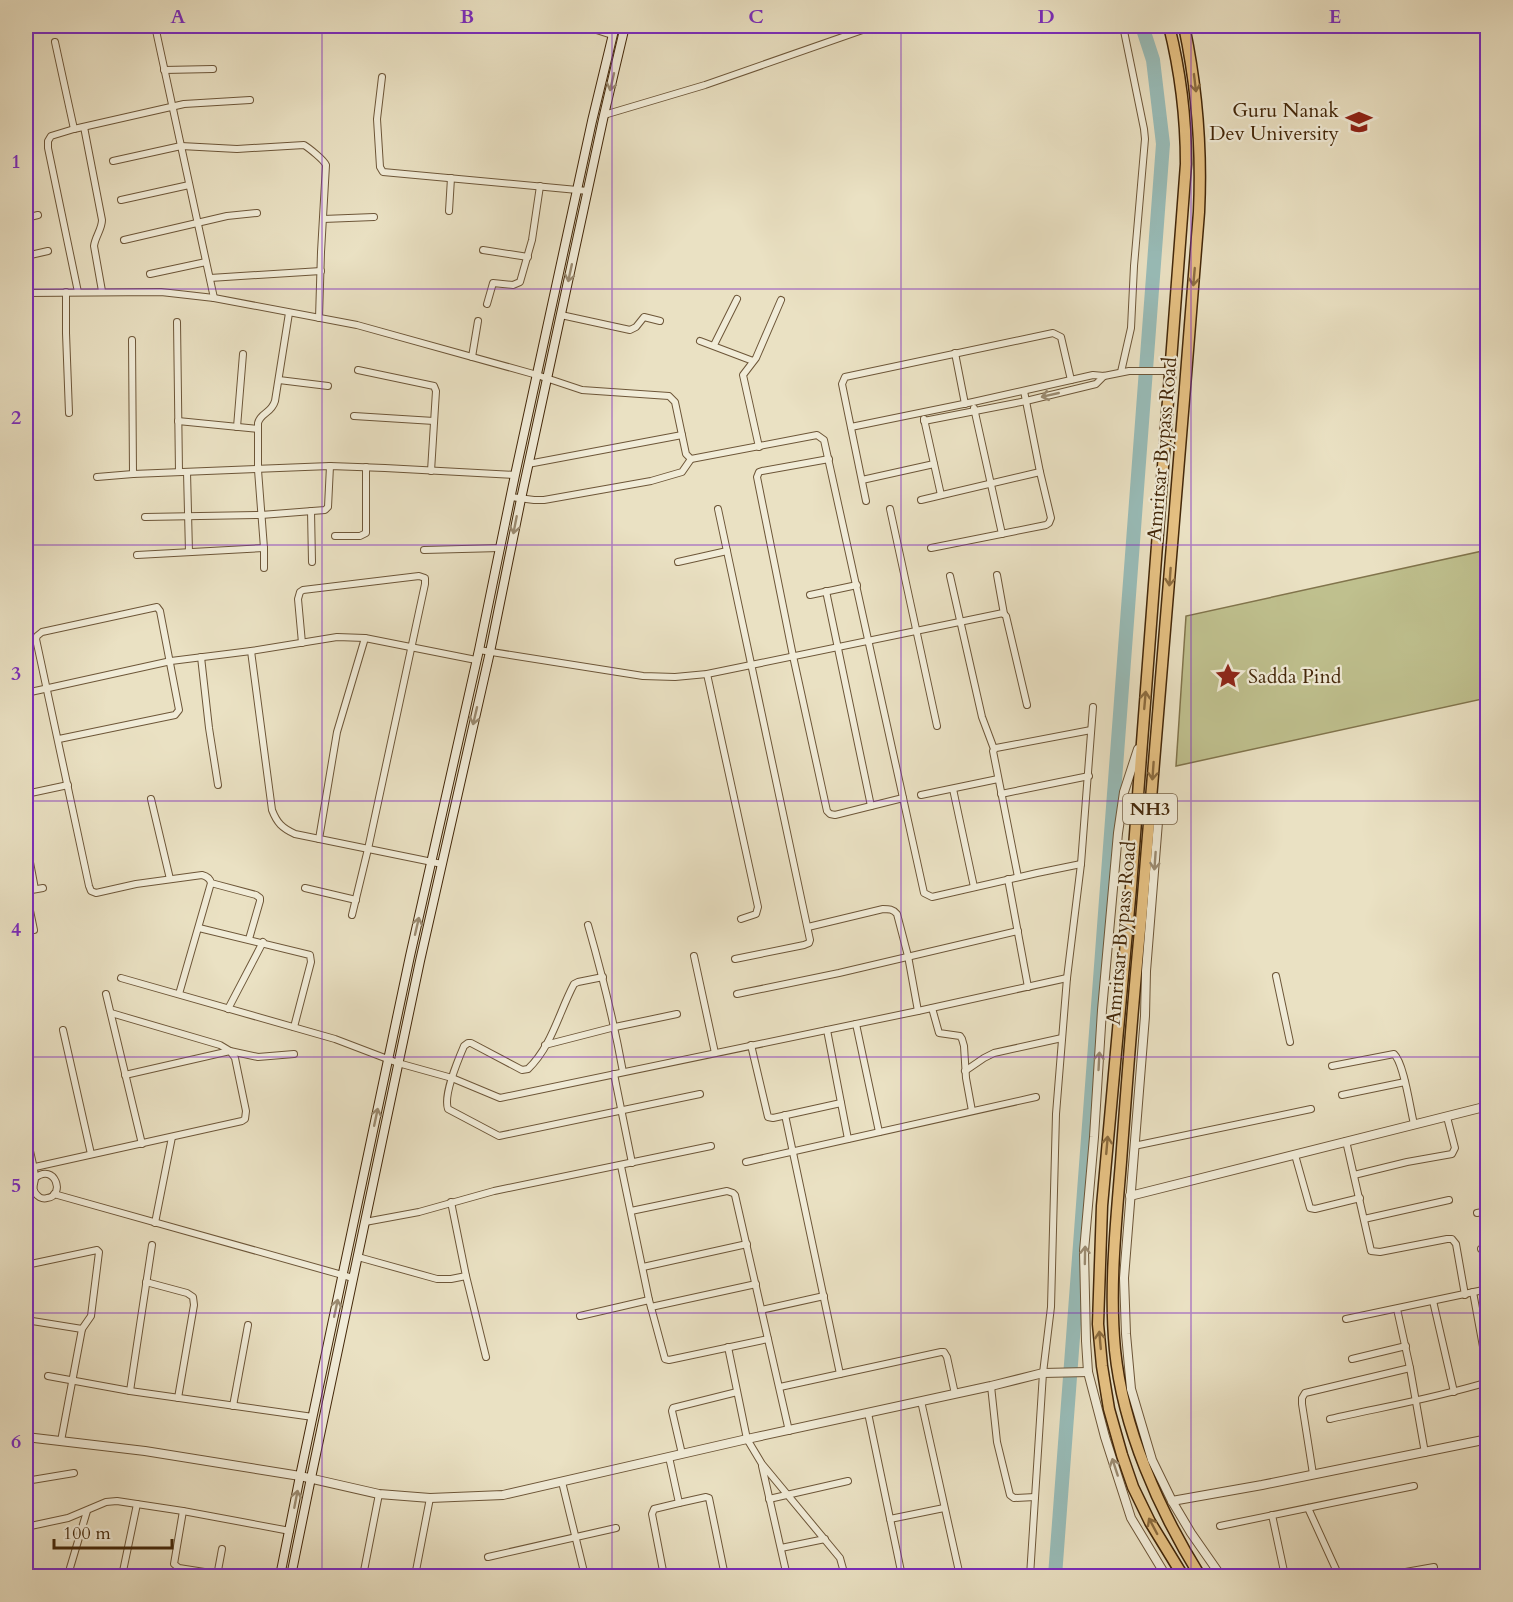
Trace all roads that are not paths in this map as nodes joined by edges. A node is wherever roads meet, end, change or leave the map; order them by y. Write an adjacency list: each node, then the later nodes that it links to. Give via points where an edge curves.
1 (155, 26): 12 (street)
2 (587, 26): 9 (street)
3 (615, 26): 9 (main road)
4 (626, 26): 16 (main road, one-way to 16)
5 (874, 26): 16 (street, via 705,85)
6 (1124, 26): 66 (street, via 1145,140 1130,336)
7 (1169, 26): 65 (highway, Amritsar Bypass Road / NH3, via 1186,153)
8 (1184, 26): 169 (highway, Amritsar Bypass Road / NH3, one-way to 169, via 1197,99 1200,184)
9 (612, 35): 24 (main road)
10 (55, 42): 18 (street)
11 (213, 69): 12 (street)
12 (164, 70): 15 (street)
13 (382, 77): 21 (street, via 377,119 381,170)
14 (250, 100): 15 (street)
15 (172, 107): 17 (street); 19 (street)
16 (604, 115): 25 (main road)
17 (84, 127): 18 (street); 43 (street, via 102,220 94,246)
18 (74, 129): 45 (street, via 51,136 48,144)
19 (181, 147): 20 (street); 22 (street); 32 (street, via 304,145 326,165)
20 (112, 161)
21 (451, 178): 23 (street); 27 (street)
22 (189, 185): 26 (street); 33 (street)
23 (540, 186): 24 (street); 38 (street)
24 (577, 189): 25 (street); 67 (main road)
25 (588, 191): 52 (main road, one-way to 52)
26 (122, 200)
27 (449, 211)
28 (257, 213): 33 (street)
29 (38, 215): 31 (street)
30 (374, 217): 32 (street)
31 (26, 218)
32 (323, 219): 40 (street)
33 (197, 222): 34 (street); 39 (street)
34 (124, 240)
35 (483, 250): 38 (street)
36 (48, 251): 37 (street)
37 (26, 256)
38 (528, 257): 50 (street, via 520,282 493,283)
39 (207, 262): 41 (street); 42 (street)
40 (321, 271): 42 (street); 53 (street)
41 (150, 274)
42 (210, 279): 47 (street)
43 (102, 291): 45 (street); 47 (street)
44 (66, 292): 45 (street); 46 (street); 79 (street)
45 (78, 292)
46 (26, 293)
47 (214, 298): 51 (street)
48 (737, 299): 59 (street)
49 (781, 300): 63 (street)
50 (487, 304)
51 (289, 313): 53 (street); 70 (street)
52 (561, 315): 55 (street, via 630,330 644,316); 69 (main road)
53 (319, 318): 62 (street)
54 (478, 321): 62 (street)
55 (660, 321)
56 (177, 322): 81 (street)
57 (132, 340): 100 (street)
58 (700, 341): 59 (street)
59 (714, 345): 63 (street)
60 (955, 353): 71 (street, via 1056,333 1061,337); 76 (street); 85 (street, via 845,377 842,384)
61 (243, 354): 84 (street)
62 (472, 357): 67 (street)
63 (753, 362): 88 (street, via 743,378)
64 (358, 370): 82 (street, via 432,385 436,392)
65 (1165, 371): 66 (street); 157 (highway, Amritsar Bypass Road / NH3, one-way to 65)
66 (1121, 372): 68 (street)
67 (537, 375): 69 (street); 101 (main road)
68 (1104, 376): 71 (street); 74 (street, one-way to 74, via 1096,384)
69 (547, 379): 87 (street, via 591,391 672,397); 91 (main road)
70 (279, 380): 72 (street); 86 (street, via 274,406 260,418)
71 (1071, 380): 73 (street)
72 (328, 386)
73 (1024, 391): 74 (street); 75 (street)
74 (1026, 401): 77 (street); 99 (street)
75 (973, 402): 76 (street); 77 (street)
76 (966, 404): 78 (street)
77 (975, 411): 83 (street); 104 (street)
78 (922, 412): 83 (street); 85 (street)
79 (69, 413)
80 (354, 416): 82 (street)
81 (178, 421): 84 (street); 97 (street)
82 (434, 421): 96 (street)
83 (924, 422): 92 (street)
84 (237, 427): 86 (street)
85 (851, 427): 103 (street)
86 (258, 429): 95 (street)
87 (682, 435): 89 (street); 91 (street)
88 (759, 447): 89 (street); 90 (street, via 817,435 824,440)
89 (691, 459): 107 (street, via 682,472 651,481 544,500)
90 (829, 459): 130 (street); 144 (street, via 762,471 757,477)
91 (528, 464): 107 (main road)
92 (934, 464): 103 (street); 105 (street)
93 (330, 466): 94 (street); 95 (street); 112 (street, via 328,508)
94 (366, 467): 96 (street); 117 (street, via 366,533)
95 (258, 470): 98 (street); 113 (street)
96 (431, 471): 101 (street)
97 (179, 472): 98 (street); 100 (street)
98 (187, 472): 114 (street)
99 (1040, 472): 104 (street); 116 (street, via 1050,521)
100 (133, 474): 102 (street)
101 (515, 476): 106 (main road)
102 (97, 477)
103 (862, 480): 109 (street)
104 (991, 483): 105 (street); 116 (street)
105 (941, 495): 108 (street)
106 (511, 496): 107 (street); 118 (main road)
107 (520, 499): 143 (main road, one-way to 143)
108 (921, 500)
109 (866, 501)
110 (890, 508): 135 (street)
111 (718, 509): 122 (street)
112 (311, 511): 113 (street); 125 (street)
113 (261, 515): 114 (street); 120 (street)
114 (188, 516): 115 (street); 123 (street)
115 (145, 517)
116 (1002, 534): 119 (street)
117 (335, 536)
118 (500, 548): 121 (street); 141 (main road)
119 (931, 548)
120 (264, 549): 123 (street); 127 (street)
121 (424, 550)
122 (727, 551): 126 (street); 148 (street)
123 (189, 552): 124 (street)
124 (137, 555)
125 (312, 562)
126 (678, 562)
127 (264, 568)
128 (997, 575): 133 (street)
129 (950, 576): 134 (street)
130 (857, 585): 131 (street); 137 (street)
131 (826, 591): 132 (street); 140 (street)
132 (810, 595)
133 (1004, 614): 134 (street); 152 (street)
134 (960, 622): 135 (street); 158 (street, via 982,717)
135 (917, 630): 137 (street); 154 (street)
136 (365, 638): 138 (street, via 337,637); 139 (street); 171 (street, via 337,732)
137 (869, 640): 140 (street); 167 (street)
138 (302, 643): 139 (street, via 298,599 303,590 423,576 425,584); 142 (street)
139 (411, 646): 146 (street); 173 (street)
140 (837, 647): 144 (street); 170 (street)
141 (479, 650): 143 (street); 146 (main road)
142 (251, 651): 145 (street); 171 (street, via 272,810 276,821 288,831)
143 (490, 652): 149 (street, via 657,677); 175 (main road, one-way to 175)
144 (793, 656): 148 (street); 170 (street, via 827,811 835,814)
145 (201, 657): 147 (street); 162 (street)
146 (476, 660): 174 (main road)
147 (171, 662): 150 (street); 150 (street, via 160,609 143,609 39,633 36,639); 156 (street, via 179,710 175,715)
148 (750, 665): 149 (street); 188 (street)
149 (707, 674): 186 (street, via 758,907 756,914)
150 (48, 689): 151 (street); 156 (street)
151 (26, 693)
152 (1028, 705)
153 (1093, 707): 155 (street)
154 (937, 726)
155 (1091, 730): 158 (street); 159 (street)
156 (59, 739): 161 (street)
157 (1142, 741): 300 (street, one-way to 157, via 1084,1251 1102,1010 1122,802); 379 (highway, Amritsar Bypass Road / NH3, one-way to 157, via 1150,1522 1122,1455 1109,1408 1098,1324 1102,1206)
158 (994, 749): 160 (street)
159 (1089, 776): 165 (street); 176 (street)
160 (998, 779): 163 (street); 165 (street)
161 (68, 785): 164 (street); 178 (street, via 92,891)
162 (218, 785)
163 (953, 789): 166 (street); 181 (street)
164 (26, 794)
165 (1001, 794): 177 (street)
166 (921, 795)
167 (903, 798): 170 (street); 181 (street, via 924,893 932,897)
168 (151, 799): 178 (street)
169 (1151, 804): 249 (street, one-way to 249, via 1158,822); 380 (highway, Amritsar Bypass Road / NH3, via 1118,1200 1115,1352 1126,1408 1150,1482)
170 (871, 806)
171 (319, 839): 173 (street)
172 (26, 842): 183 (street, via 39,888)
173 (368, 849): 174 (street); 184 (street)
174 (431, 862): 175 (street); 222 (main road, one-way to 174)
175 (442, 864): 223 (main road)
176 (1081, 864): 177 (street); 200 (street)
177 (1018, 877): 179 (street)
178 (170, 879): 180 (street, via 202,876)
179 (1008, 879): 181 (street); 191 (street)
180 (211, 883): 189 (street); 192 (street, via 258,896)
181 (974, 887)
182 (305, 888): 184 (street)
183 (26, 891): 190 (street)
184 (357, 900): 185 (street)
185 (352, 915)
186 (741, 918)
187 (588, 925): 198 (street)
188 (808, 927): 195 (street, via 889,909 897,914); 196 (street, via 807,944)
189 (199, 928): 192 (street); 203 (street)
190 (34, 930)
191 (1018, 931): 195 (street); 201 (street)
192 (249, 939): 193 (street)
193 (263, 942): 206 (street); 211 (street, via 311,957)
194 (694, 956): 221 (street)
195 (908, 956): 204 (street); 207 (street)
196 (735, 959)
197 (1276, 976): 216 (street)
198 (603, 977): 212 (street); 217 (street, via 574,984)
199 (121, 978): 203 (street)
200 (1067, 978): 201 (street); 215 (street)
201 (1028, 987): 205 (street)
202 (106, 994): 208 (street)
203 (180, 994): 206 (street)
204 (737, 994)
205 (932, 1008): 207 (street); 225 (street, via 939,1033 962,1039)
206 (228, 1009): 211 (street)
207 (918, 1011): 210 (street)
208 (111, 1013): 219 (street); 228 (street)
209 (677, 1014): 212 (street)
210 (856, 1024): 214 (street); 243 (street)
211 (294, 1027): 222 (street)
212 (615, 1027): 217 (street); 226 (street)
213 (63, 1030): 251 (street)
214 (827, 1030): 218 (street); 234 (street)
215 (1062, 1038): 225 (street, via 994,1053); 301 (street, via 1051,1307)
216 (1290, 1042)
217 (545, 1045): 229 (street, via 530,1067 522,1070 468,1043)
218 (751, 1046): 221 (street); 239 (street, via 766,1114 771,1118)
219 (230, 1051): 220 (street, via 258,1057); 228 (street); 244 (street, via 236,1062 245,1119)
220 (294, 1053)
221 (715, 1053): 226 (street)
222 (389, 1059): 223 (street); 276 (main road, one-way to 222)
223 (398, 1063): 229 (street); 269 (main road)
224 (1332, 1066): 230 (street, via 1394,1054)
225 (965, 1071): 238 (street)
226 (623, 1072): 227 (street)
227 (614, 1074): 229 (street, via 500,1098); 237 (street)
228 (125, 1075): 247 (street)
229 (452, 1078): 237 (street, via 448,1109 499,1136)
230 (1405, 1082): 232 (street); 241 (street)
231 (700, 1094): 237 (street)
232 (1342, 1095)
233 (1036, 1097): 238 (street)
234 (841, 1103): 239 (street); 245 (street)
235 (1488, 1106): 240 (street)
236 (1311, 1109): 249 (street)
237 (622, 1111): 254 (street)
238 (972, 1111): 243 (street)
239 (785, 1115): 250 (street)
240 (1447, 1117): 241 (street); 258 (street, via 1455,1148 1452,1154)
241 (1414, 1124): 246 (street)
242 (26, 1132): 256 (street)
243 (879, 1132): 245 (street)
244 (171, 1137): 247 (street); 270 (street)
245 (849, 1139): 250 (street)
246 (1346, 1141): 252 (street); 258 (street)
247 (142, 1144): 251 (street)
248 (711, 1146): 254 (street)
249 (1134, 1146): 261 (street)
250 (793, 1152): 253 (street); 284 (street)
251 (91, 1154): 256 (street)
252 (1295, 1155): 261 (street); 262 (street, via 1310,1208)
253 (746, 1162)
254 (632, 1163): 255 (street)
255 (621, 1166): 264 (street); 265 (street)
256 (33, 1167): 257 (street); 259 (street)
257 (26, 1169)
258 (1354, 1175): 262 (street)
259 (35, 1178): 260 (street, via 33,1186 39,1197); 260 (street, via 42,1174 53,1176 57,1187)
260 (54, 1194): 270 (street)
261 (1130, 1196): 343 (street, via 1124,1278 1131,1389 1152,1460)
262 (1360, 1198): 268 (street)
263 (1449, 1200): 268 (street)
264 (450, 1202): 269 (street); 277 (street)
265 (631, 1211): 271 (street, via 731,1192 737,1198); 275 (street)
266 (1488, 1211): 267 (street)
267 (1477, 1213)
268 (1364, 1220): 283 (street, via 1374,1252 1452,1239)
269 (365, 1222): 273 (main road)
270 (156, 1223): 276 (street)
271 (747, 1244): 275 (street); 280 (street)
272 (152, 1245): 279 (street)
273 (358, 1257): 277 (street, via 437,1279); 278 (main road)
274 (26, 1265): 293 (street, via 98,1250 91,1317)
275 (643, 1267): 286 (street)
276 (343, 1275): 278 (street); 318 (main road, one-way to 276)
277 (466, 1276): 297 (street)
278 (353, 1278): 334 (main road)
279 (146, 1282): 309 (street); 313 (street, via 193,1297)
280 (756, 1284): 286 (street); 288 (street)
281 (1488, 1289): 282 (street)
282 (1473, 1293): 283 (street); 303 (street)
283 (1465, 1294): 285 (street)
284 (824, 1296): 288 (street); 302 (street)
285 (1433, 1301): 287 (street); 311 (street)
286 (650, 1303): 289 (street); 296 (street, via 665,1359)
287 (1397, 1309): 290 (street); 295 (street)
288 (762, 1310): 294 (street)
289 (580, 1316)
290 (1346, 1319)
291 (26, 1320): 293 (street)
292 (248, 1325): 316 (street)
293 (82, 1329): 305 (street)
294 (768, 1339): 296 (street); 308 (street)
295 (1406, 1346): 298 (street); 299 (street)
296 (728, 1347): 310 (street)
297 (486, 1357)
298 (1352, 1359)
299 (1410, 1368): 315 (street); 332 (street, via 1305,1393 1302,1404)
300 (1085, 1372): 301 (street); 378 (street, one-way to 300, via 1131,1518)
301 (1043, 1373): 307 (street); 340 (street)
302 (840, 1374): 308 (street); 312 (street, via 944,1352)
303 (1488, 1374)
304 (48, 1376): 305 (street)
305 (73, 1381): 309 (street); 325 (street)
306 (1488, 1382): 311 (street)
307 (991, 1386): 312 (street); 340 (street, via 997,1442 1009,1494 1014,1498)
308 (780, 1387): 321 (street)
309 (130, 1391): 313 (street)
310 (737, 1392): 323 (street); 327 (street, via 673,1408)
311 (1454, 1392): 315 (street)
312 (955, 1394): 314 (street)
313 (178, 1398): 316 (street)
314 (921, 1401): 317 (street); 346 (street)
315 (1416, 1402): 319 (street); 326 (street)
316 (233, 1406): 318 (street)
317 (868, 1413): 321 (street); 351 (street)
318 (313, 1417): 333 (main road)
319 (1330, 1419)
320 (26, 1420): 322 (street)
321 (789, 1431): 323 (street)
322 (28, 1437): 325 (street)
323 (747, 1439): 327 (street); 330 (street)
324 (1488, 1439): 326 (street)
325 (61, 1441): 333 (street)
326 (1425, 1453): 332 (street)
327 (682, 1454): 328 (street)
328 (669, 1457): 336 (street); 344 (street)
329 (26, 1462): 331 (street, via 32,1480)
330 (762, 1464): 339 (street); 342 (street)
331 (74, 1473)
332 (1313, 1474): 343 (street)
333 (300, 1476): 334 (street); 355 (main road, one-way to 333)
334 (310, 1478): 338 (street); 367 (main road)
335 (848, 1481): 339 (street)
336 (562, 1482): 341 (street, via 503,1495); 356 (street)
337 (1414, 1486): 347 (street)
338 (380, 1494): 341 (street); 368 (street)
339 (786, 1494): 342 (street); 357 (street)
340 (1035, 1497): 377 (street)
341 (430, 1498): 369 (street)
342 (769, 1499): 358 (street)
343 (1172, 1501): 381 (street)
344 (679, 1503): 371 (street, via 652,1512); 372 (street, via 709,1498)
345 (137, 1504): 348 (street, via 112,1501); 349 (street); 365 (street)
346 (944, 1508): 351 (street); 376 (street)
347 (1308, 1508): 350 (street); 383 (street)
348 (87, 1511): 353 (street, via 61,1521); 364 (street)
349 (183, 1511): 355 (street); 363 (street, via 174,1564)
350 (1272, 1515): 352 (street); 382 (street)
351 (890, 1519): 375 (street)
352 (1220, 1526)
353 (26, 1527)
354 (616, 1528): 356 (street)
355 (290, 1531): 366 (main road)
356 (576, 1538): 360 (street); 370 (street)
357 (825, 1539): 358 (street); 374 (street, via 840,1558)
358 (781, 1548): 373 (street)
359 (222, 1549): 363 (street)
360 (488, 1557)
361 (1434, 1567): 384 (street)
362 (1488, 1574): 385 (street)
363 (217, 1575)
364 (69, 1576)
365 (122, 1576)
366 (280, 1576)
367 (291, 1576)
368 (363, 1576)
369 (416, 1576)
370 (585, 1576)
371 (664, 1576)
372 (725, 1576)
373 (787, 1576)
374 (845, 1576)
375 (902, 1576)
376 (960, 1576)
377 (1030, 1576)
378 (1166, 1576)
379 (1183, 1576)
380 (1200, 1576)
381 (1221, 1576)
382 (1285, 1576)
383 (1339, 1576)
384 (1383, 1576)
385 (1477, 1576)

